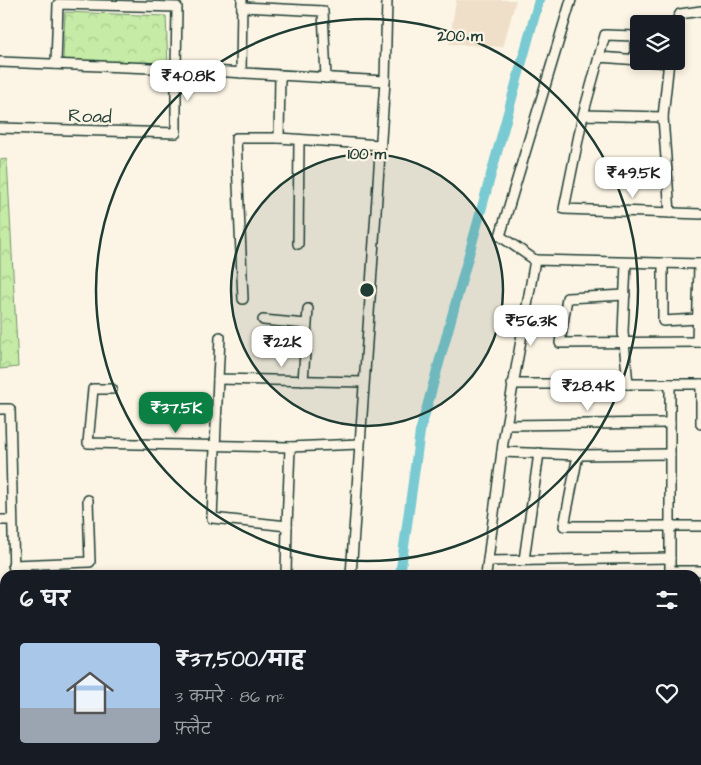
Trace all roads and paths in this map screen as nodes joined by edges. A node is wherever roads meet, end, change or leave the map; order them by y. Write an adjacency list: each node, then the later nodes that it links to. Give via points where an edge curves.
1 (387, 0): 16 (street)
2 (572, 0): 26 (street, via 500,236)
3 (242, 3): 13 (street); 15 (street, via 323,11)
4 (701, 11): 5 (street)
5 (680, 15)
6 (630, 36): 7 (street, via 605,35)
7 (599, 57): 8 (street); 17 (street)
8 (630, 59)
9 (0, 62): 10 (street)
10 (56, 64): 11 (street); 11 (street, Road, via 58,4 177,7)
11 (176, 70): 13 (street); 19 (street, Road, via 176,133)
12 (667, 70): 18 (street)
13 (241, 73): 14 (street)
14 (280, 75): 15 (street); 20 (street)
15 (326, 78): 16 (street)
16 (385, 81): 22 (street)
17 (583, 115): 18 (street); 23 (street, via 564,209)
18 (663, 117): 23 (street)
19 (0, 128)
20 (279, 138): 21 (street); 31 (street, via 236,138)
21 (298, 140): 22 (street); 25 (street)
22 (380, 145): 41 (street)
23 (670, 212): 24 (street)
24 (701, 214)
25 (298, 244)
26 (535, 260): 27 (street); 42 (street)
27 (626, 262): 28 (street); 30 (street)
28 (663, 263): 29 (street); 33 (street, via 663,321)
29 (700, 264): 33 (street)
30 (625, 295): 38 (street); 38 (street, via 567,298 560,343)
31 (243, 299)
32 (308, 309): 35 (street)
33 (697, 319): 37 (street)
34 (263, 320): 35 (street)
35 (306, 324): 40 (street)
36 (220, 337): 39 (street)
37 (699, 342): 38 (street)
38 (624, 344): 43 (street)
39 (218, 379): 40 (street); 52 (street)
40 (303, 381): 41 (street)
41 (363, 382): 51 (street)
42 (512, 384): 43 (street); 50 (street)
43 (628, 384): 44 (street)
44 (670, 384): 45 (street); 48 (street)
45 (701, 384): 49 (street)
46 (112, 389): 52 (street, via 93,389 88,443)
47 (0, 409): 60 (street, via 10,409)
48 (670, 422): 50 (street); 57 (street)
49 (701, 424)
50 (506, 425): 54 (street)
51 (359, 444): 53 (street); 70 (street)
52 (215, 447): 53 (street); 61 (street, via 212,518)
53 (290, 447): 61 (street)
54 (502, 452): 55 (street); 66 (street)
55 (539, 453): 56 (street); 65 (street)
56 (578, 454): 57 (street); 62 (street, via 564,526)
57 (670, 454): 62 (street)
58 (88, 500): 67 (street, via 90,562)
59 (0, 520): 60 (street)
60 (12, 520): 67 (street)
61 (287, 526): 69 (street)
62 (670, 526): 63 (street); 64 (street)
63 (701, 526)
64 (670, 558): 65 (street); 72 (street)
65 (524, 560): 66 (street)
66 (488, 561): 71 (street)
67 (13, 565): 68 (street)
68 (14, 570)
69 (286, 570)
70 (351, 570)
71 (487, 570)
72 (670, 570)

